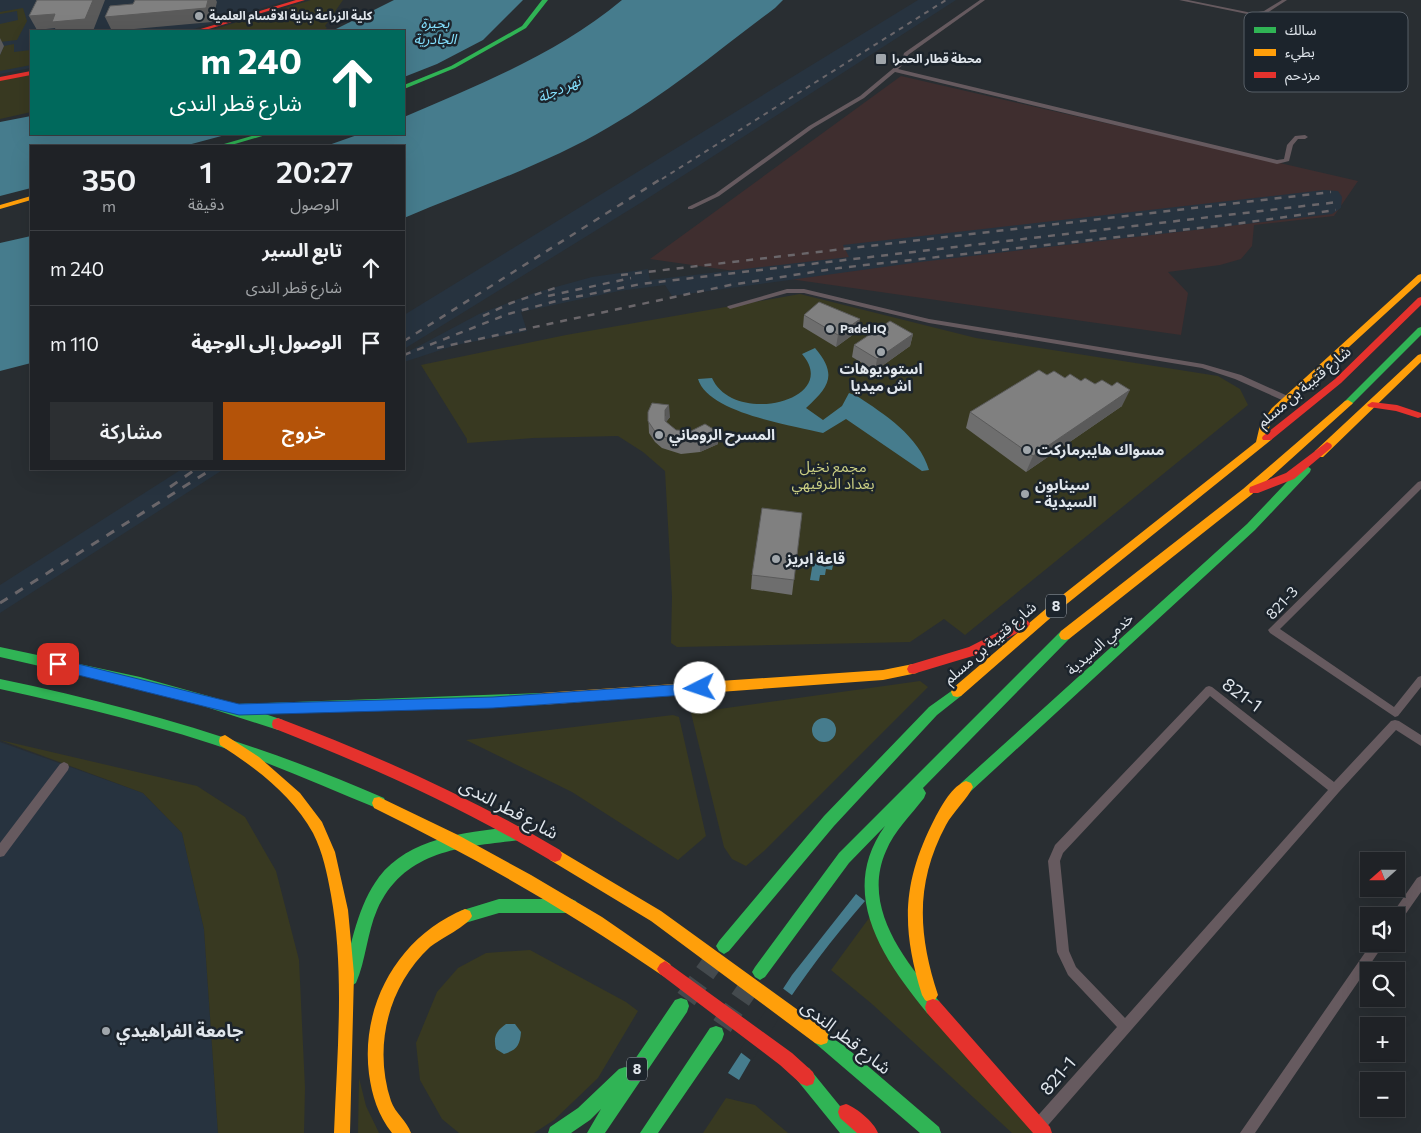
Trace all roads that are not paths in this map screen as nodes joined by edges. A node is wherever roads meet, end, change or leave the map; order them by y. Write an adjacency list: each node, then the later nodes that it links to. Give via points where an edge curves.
1 (302, 0): 9 (main road)
2 (545, 0): 13 (main road, via 524,27 453,67)
3 (983, 0): 10 (street, via 906,54 904,62)
4 (1181, 0): 7 (street)
5 (1269, 0): 6 (street)
6 (1282, 1): 8 (street)
7 (1244, 12)
8 (1265, 12)
9 (200, 30)
10 (894, 70): 15 (street, via 1277,162 1287,160 1293,140); 19 (street, via 862,97 811,127 718,195)
11 (30, 73): 12 (main road)
12 (0, 79)
13 (405, 87)
14 (262, 135): 16 (main road)
15 (1305, 137)
16 (225, 145)
17 (30, 198): 18 (main road)
18 (0, 206)
19 (690, 208)
20 (1421, 277): 26 (main road)
21 (1421, 300): 29 (main road, شارع قتيبة بن مسلم / 8, via 1338,381)
22 (730, 307): 26 (street, via 786,291 804,291 929,321 1183,362 1238,377)
23 (1421, 330): 32 (main road, 8, via 1360,392)
24 (1421, 357): 25 (main road, خدمي السيدية)
25 (1389, 390): 27 (main road, خدمي السيدية); 28 (main road, via 1400,403)
26 (1287, 399): 29 (main road, via 1269,417)
27 (1372, 405): 28 (main road, via 1397,408); 30 (main road, خدمي السيدية)
28 (1420, 416)
29 (1260, 444): 33 (main road, شارع قتيبة بن مسلم / 8)
30 (1327, 446): 32 (main road, via 1290,476); 53 (main road, خدمي السيدية, via 1251,527 949,805 927,852 913,901 915,944)
31 (1421, 484): 35 (street, 821-3, via 1273,630 1395,713)
32 (1247, 492): 40 (main road, 8, via 1064,636)
33 (1058, 604): 37 (main road, via 990,645 963,656 882,675 493,702); 49 (main road, شارع قتيبة بن مسلم / 8, via 933,712 829,821)
34 (0, 652): 37 (main road, شارع قطر الندى)
35 (1421, 680)
36 (0, 684): 38 (main road, via 48,693)
37 (239, 709): 43 (main road, شارع قطر الندى, via 364,757)
38 (225, 741): 44 (main road, via 322,777); 54 (main road, via 277,776 303,806 324,840 343,917)
39 (1421, 741): 42 (street, via 1395,724)
40 (949, 752): 51 (main road, 8, via 844,858); 53 (main road, via 879,849 871,887 876,914 891,949 914,986)
41 (64, 767): 45 (street)
42 (1335, 789): 55 (street, 821-1); 55 (street, 821-1, via 1209,690 1059,849 1054,861 1064,952 1072,971)
43 (520, 832): 44 (main road); 61 (main road, شارع قطر الندى, via 656,916 805,1026)
44 (458, 841): 47 (main road); 54 (main road, via 436,845 406,860 385,879 372,900 359,938)
45 (0, 852)
46 (1421, 882): 48 (street)
47 (571, 906): 58 (main road, via 634,947); 63 (main road, via 513,904 477,910 437,928 408,955 387,990 378,1023 374,1066 386,1110)
48 (1404, 907)
49 (724, 946)
50 (1372, 952): 70 (street)
51 (760, 972)
52 (681, 1006): 57 (main road, 8)
53 (933, 1007): 60 (main road)
54 (344, 1012): 62 (main road)
55 (1125, 1026): 60 (street, 821-1)
56 (716, 1034): 59 (main road)
57 (644, 1059): 64 (main road, via 584,1114); 65 (main road, 8)
58 (803, 1074): 68 (main road); 69 (main road)
59 (674, 1094): 66 (main road); 67 (main road)
60 (1041, 1130)
61 (931, 1132)
62 (342, 1133)
63 (403, 1133)
64 (556, 1133)
65 (595, 1133)
66 (648, 1133)
67 (657, 1133)
68 (851, 1133)
69 (870, 1133)
70 (1247, 1133)

